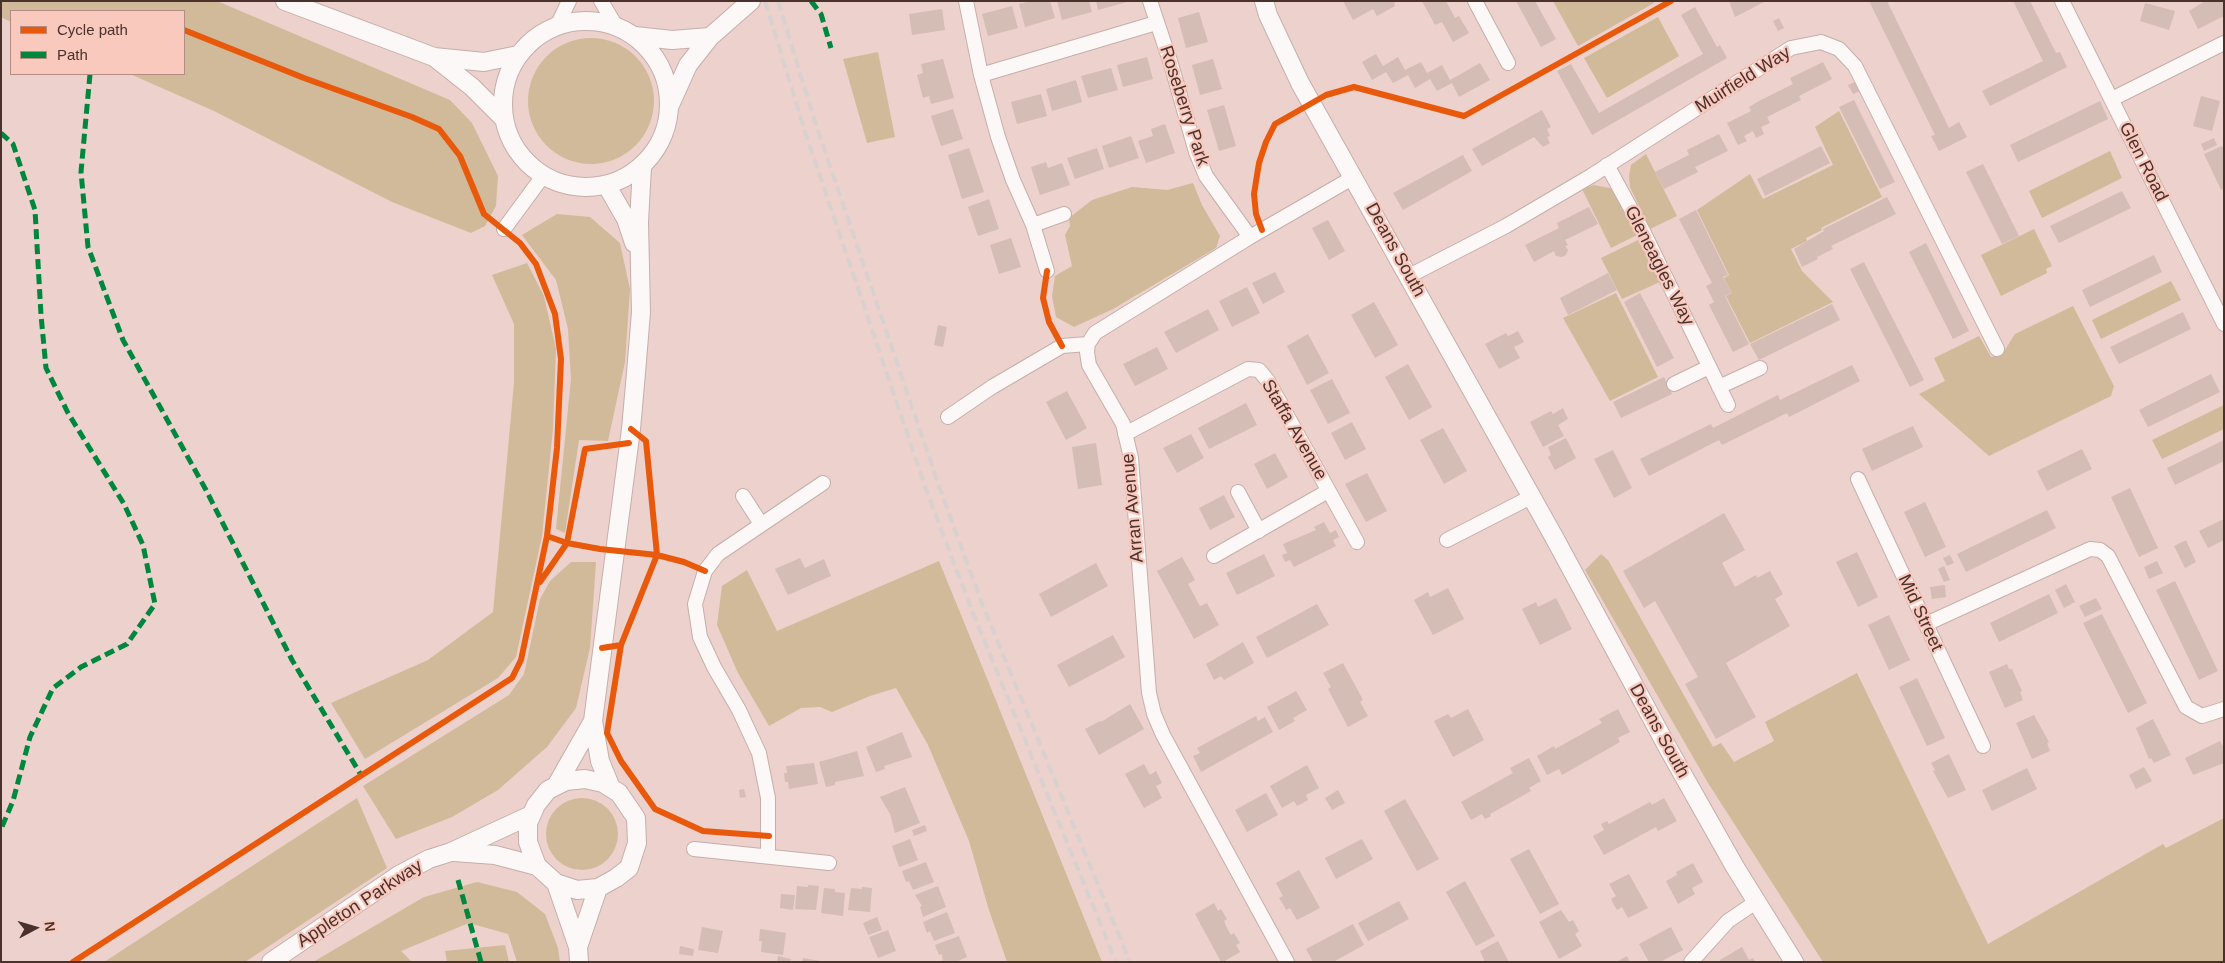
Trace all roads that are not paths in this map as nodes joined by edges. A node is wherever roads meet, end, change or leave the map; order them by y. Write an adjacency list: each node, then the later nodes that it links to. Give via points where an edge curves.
1 (285, 1): 17 (street)
2 (569, 1): 11 (street)
3 (601, 1): 12 (street)
4 (751, 1): 14 (street)
5 (966, 1): 19 (street)
6 (1150, 1): 10 (street, Roseberry Park)
7 (1264, 1): 26 (street, Deans South, via 1300,83)
8 (1474, 1): 18 (street)
9 (2062, 1): 20 (street, Glen Road)
10 (1156, 23): 19 (street, Roseberry Park); 31 (street, Roseberry Park, via 1206,176)
11 (557, 26): 12 (street, via 583,21); 16 (street, via 536,38)
12 (616, 26): 13 (street)
13 (635, 36): 14 (street, via 672,40); 21 (street, via 654,54 666,78)
14 (710, 37): 21 (street, via 688,65)
15 (2224, 44): 20 (street)
16 (518, 55): 17 (street, via 484,62); 22 (street, via 504,90)
17 (434, 57): 22 (street, via 472,87)
18 (1508, 63)
19 (981, 75): 29 (street, via 1004,154)
20 (2112, 99): 35 (street, Glen Road)
21 (670, 105): 24 (street, via 667,128 657,149)
22 (504, 120): 25 (street, via 517,152)
23 (1607, 165): 34 (street, Muirfield Way, via 1506,226); 37 (street, Muirfield Way, via 1791,48 1821,42 1840,49 1855,66); 38 (street, Gleneagles Way)
24 (642, 167): 27 (street, via 626,179); 32 (street)
25 (543, 176): 27 (street, via 574,188); 30 (street)
26 (1354, 177): 31 (street); 34 (street, Deans South)
27 (607, 186): 32 (street, via 626,219)
28 (1064, 214): 29 (street)
29 (1033, 225): 33 (street)
30 (504, 229)
31 (1250, 236): 36 (street, via 1095,333)
32 (640, 257): 58 (street, via 641,312 631,429)
33 (1048, 271)
34 (1409, 276): 50 (street, Deans South)
35 (2224, 324)
36 (1088, 344): 43 (street, via 1062,346); 44 (street, Arran Avenue, via 1089,365 1123,424)
37 (1997, 350)
38 (1709, 367): 40 (street); 41 (street, Gleneagles Way)
39 (1760, 368): 41 (street)
40 (1674, 384)
41 (1719, 387): 42 (street, Gleneagles Way)
42 (1728, 405)
43 (948, 417)
44 (1125, 434): 47 (street, Staffa Avenue, via 1248,369 1260,370); 73 (street, Arran Avenue, via 1130,458 1149,693 1154,714)
45 (1858, 479): 56 (street, Mid Street)
46 (823, 482): 51 (street)
47 (1328, 491): 52 (street, Staffa Avenue); 54 (street, Staffa Avenue)
48 (1238, 492): 52 (street)
49 (744, 496): 51 (street)
50 (1531, 497): 53 (street); 70 (street, Deans South)
51 (761, 524): 65 (street, via 718,554 705,571 694,604 700,637 759,752 768,798)
52 (1259, 531): 55 (street, Staffa Avenue)
53 (1447, 540)
54 (1357, 542)
55 (1214, 556)
56 (1926, 624): 57 (street, via 2090,549 2100,550 2108,556 2186,707 2202,716); 59 (street, Mid Street)
57 (2224, 709)
58 (594, 721): 60 (street); 61 (street, via 600,761)
59 (1983, 746)
60 (556, 786): 61 (street, via 566,781 585,779); 62 (street, via 548,790)
61 (611, 788): 69 (street, via 619,793 636,818 637,843 630,868)
62 (531, 815): 64 (street, Appleton Parkway); 67 (street, via 528,842)
63 (694, 849): 65 (street)
64 (451, 852): 67 (street, Appleton Parkway, via 495,856); 72 (street, Appleton Parkway, via 399,875)
65 (768, 856): 66 (street)
66 (829, 863)
67 (537, 866): 68 (street)
68 (556, 883): 69 (street, via 577,890); 71 (street)
69 (598, 888): 71 (street)
70 (1756, 902): 74 (street, via 1728,921); 75 (street, Deans South)
71 (579, 955)
72 (271, 962)
73 (1287, 962)
74 (1691, 962)
75 (1794, 962)

